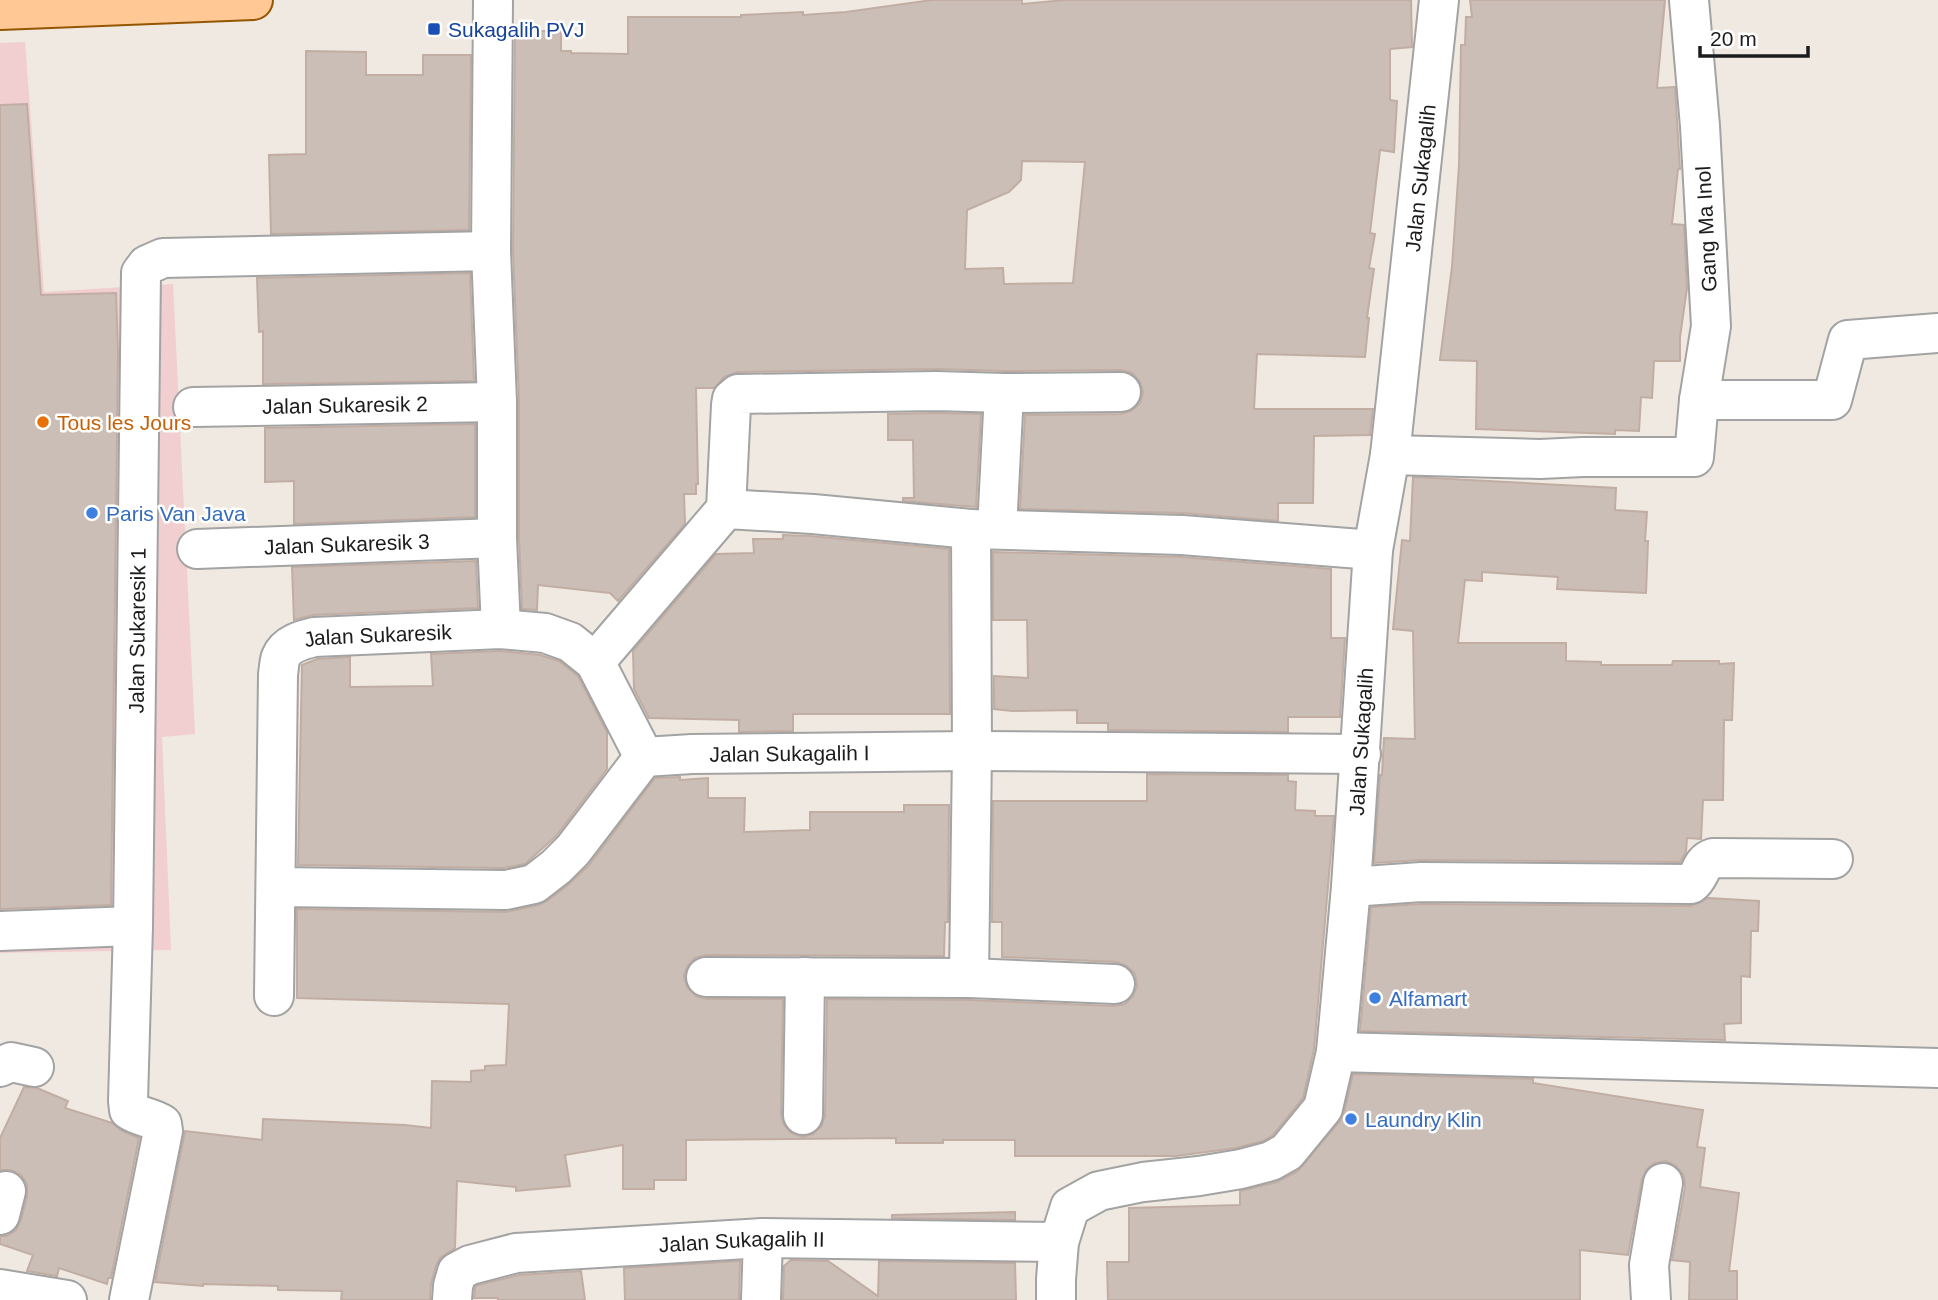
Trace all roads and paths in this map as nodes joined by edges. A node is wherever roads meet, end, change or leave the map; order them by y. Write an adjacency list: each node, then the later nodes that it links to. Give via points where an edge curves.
1 (239, 0): 2 (main road); 6 (main road)
2 (253, 0)
3 (493, 0): 8 (street)
4 (1439, 0): 15 (street, Jalan Sukagalih)
5 (1689, 0): 12 (street, Gang Ma Inol, via 1712,326)
6 (39, 4): 7 (main road)
7 (0, 10)
8 (491, 251): 13 (street); 29 (street, Jalan Sukaresik 1, via 163,258 141,273)
9 (1938, 333): 12 (street, via 1848,340 1832,400)
10 (1121, 392): 11 (street)
11 (1004, 393): 16 (street, via 738,394 730,405); 17 (street)
12 (1699, 400): 15 (street, Gang Ma Inol, via 1693,457)
13 (497, 402): 14 (street, Jalan Sukaresik 2); 18 (street)
14 (193, 408)
15 (1390, 455): 20 (street, Jalan Sukagalih)
16 (726, 509): 17 (street); 22 (street)
17 (984, 529): 20 (street, via 1182,536); 23 (street)
18 (497, 538): 19 (street, Jalan Sukaresik 3); 21 (street)
19 (197, 549)
20 (1373, 550): 24 (street, Jalan Sukagalih)
21 (501, 629): 22 (street, Jalan Sukaresik, via 544,633 570,642); 27 (street, Jalan Sukaresik, via 314,637 290,646 281,656)
22 (595, 662): 25 (street, Jalan Sukaresik)
23 (972, 751): 24 (street, Jalan Sukagalih I); 25 (street, Jalan Sukagalih I); 33 (street)
24 (1361, 754): 28 (street, Jalan Sukagalih)
25 (644, 757): 27 (street, via 573,850 534,884 506,890)
26 (1833, 859): 28 (street, via 1713,858 1690,884 1421,882)
27 (276, 887): 35 (street)
28 (1351, 887): 36 (street, Jalan Sukagalih)
29 (133, 926): 30 (street); 44 (street, via 129,1110 162,1124 163,1131)
30 (0, 931)
31 (706, 976): 32 (street)
32 (805, 977): 33 (street); 38 (street)
33 (969, 978): 34 (street)
34 (1115, 984)
35 (274, 996)
36 (1336, 1052): 37 (street); 41 (street, Jalan Sukagalih, via 1323,1108 1287,1152 1241,1169 1099,1191 1070,1207)
37 (1938, 1068)
38 (803, 1115)
39 (1663, 1183): 48 (street, via 1649,1265)
40 (763, 1238): 41 (street, Jalan Sukagalih II); 45 (street, Jalan Sukagalih II, via 516,1253 457,1272); 46 (street)
41 (1059, 1242): 47 (street, Jalan Sukagalih)
42 (0, 1289): 43 (street)
43 (67, 1300)
44 (129, 1300)
45 (452, 1300)
46 (761, 1300)
47 (1056, 1300)
48 (1651, 1300)

